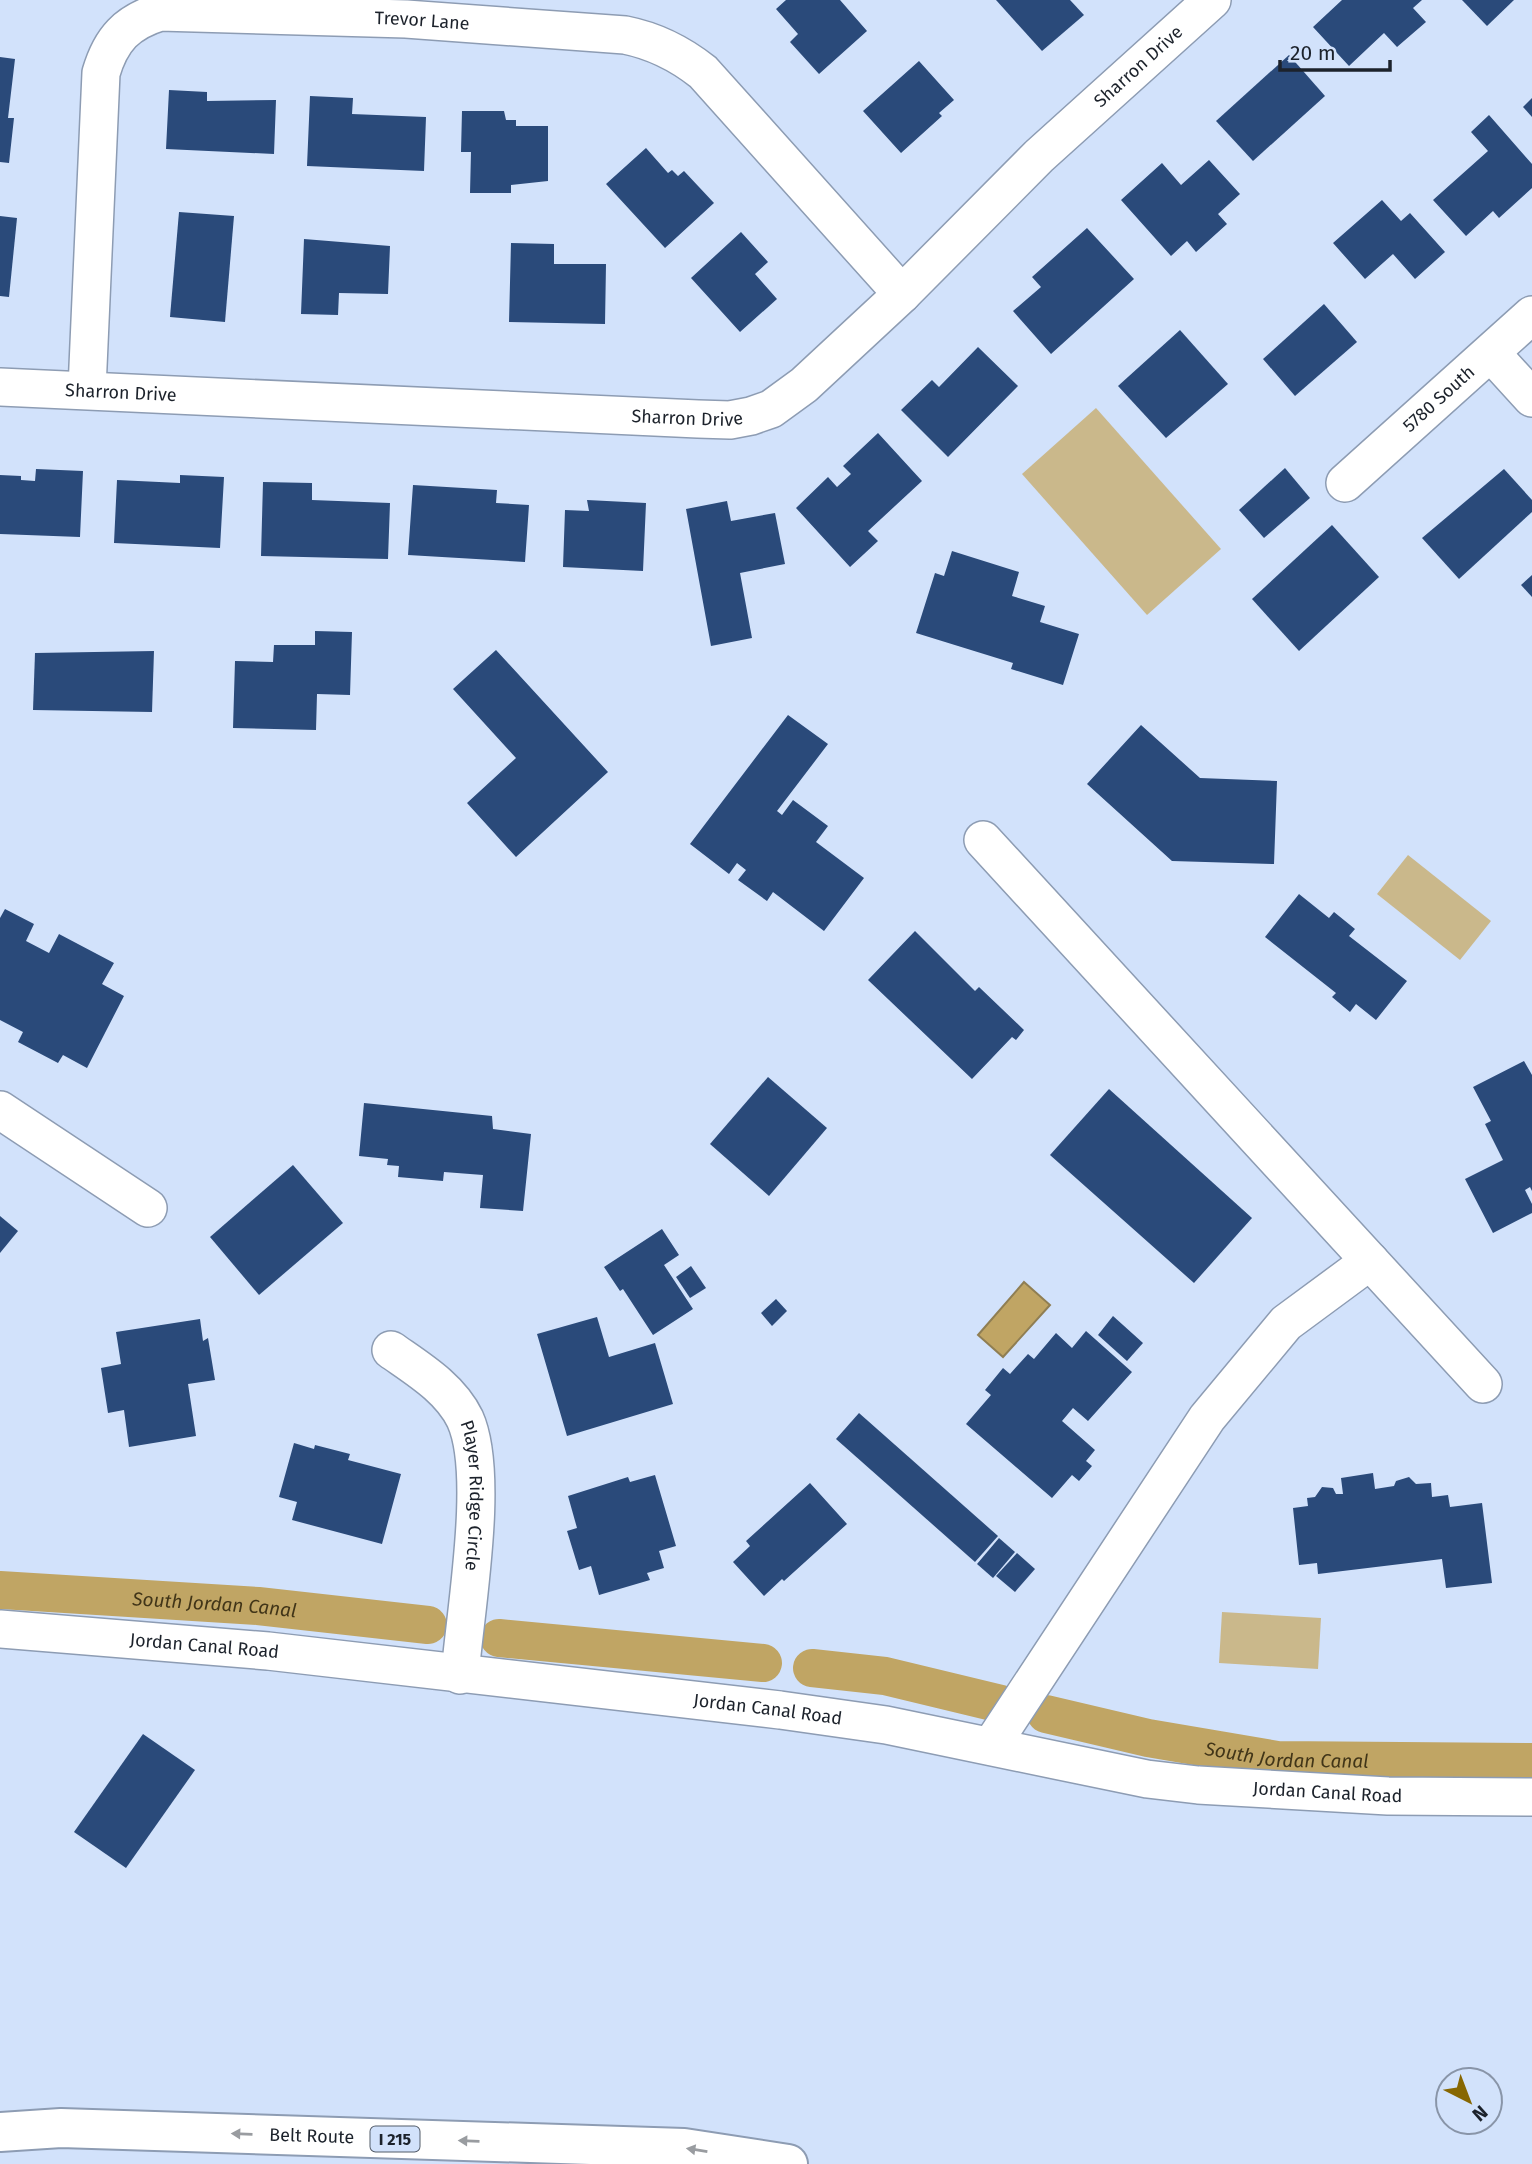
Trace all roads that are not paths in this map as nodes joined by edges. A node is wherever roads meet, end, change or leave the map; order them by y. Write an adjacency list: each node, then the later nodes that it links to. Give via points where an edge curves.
1 (1198, 4): 3 (street, Sharron Drive)
2 (407, 9): 3 (street, Trevor Lane, via 625,35 666,47 703,72); 7 (street, Trevor Lane, via 160,12 139,18 120,32 107,50 101,73)
3 (902, 294): 7 (street, Sharron Drive, via 788,397 771,409 730,420)
4 (1532, 315): 5 (street, 5780 South)
5 (1491, 352): 8 (street); 9 (street, 5780 South)
6 (0, 387): 7 (street, Sharron Drive)
7 (86, 389)
8 (1532, 398)
9 (1345, 483)
10 (983, 840): 13 (street)
11 (0, 1110): 12 (street)
12 (148, 1208)
13 (1370, 1261): 15 (street); 18 (street, via 1286,1323 1207,1418)
14 (391, 1350): 17 (street, Player Ridge Circle, via 429,1376 448,1396 464,1418 473,1445 477,1484)
15 (1483, 1384)
16 (0, 1629): 17 (street, Jordan Canal Road, via 268,1651)
17 (460, 1675): 18 (street, Jordan Canal Road, via 780,1710)
18 (991, 1746): 19 (street, Jordan Canal Road, via 1147,1779 1198,1785 1388,1796)
19 (1532, 1797)
20 (0, 2132): 21 (highway, Belt Route / I 215, one-way to 20, via 684,2148 61,2128)
21 (788, 2164)

